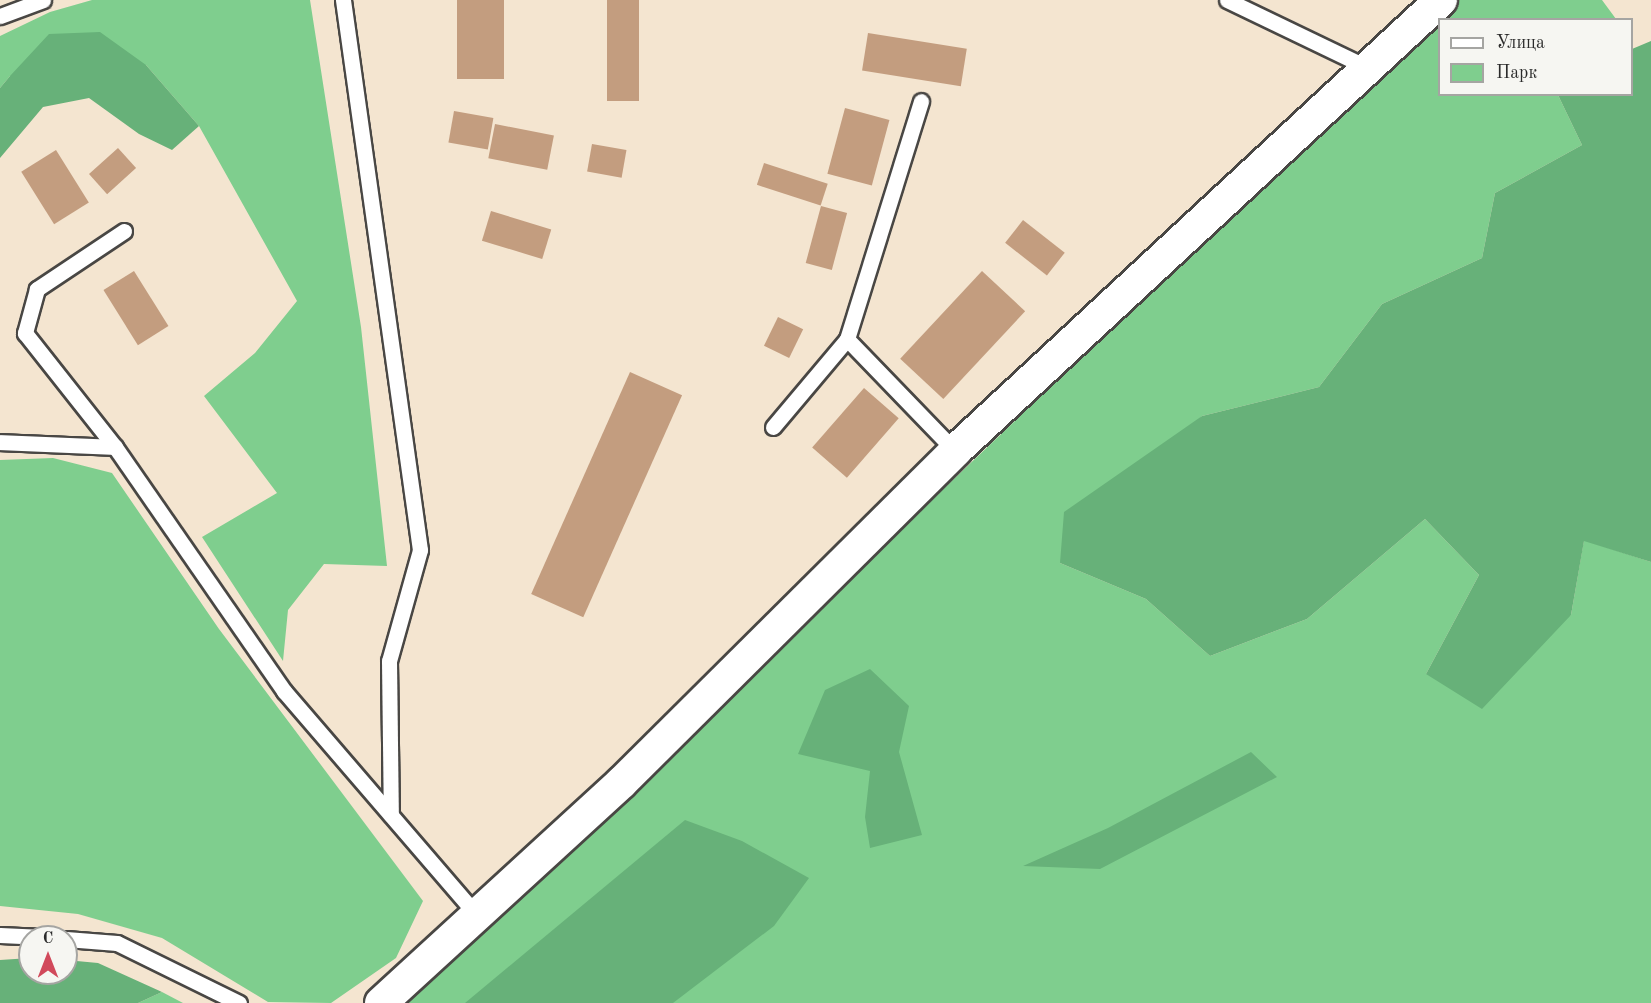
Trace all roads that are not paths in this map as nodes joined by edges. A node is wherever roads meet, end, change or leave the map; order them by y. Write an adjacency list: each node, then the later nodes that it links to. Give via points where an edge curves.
1 (44, 0): 5 (lane)
2 (343, 0): 14 (lane, via 420,550 389,661)
3 (1227, 0): 6 (lane)
4 (1441, 0): 6 (street)
5 (0, 16)
6 (1368, 68): 13 (street)
7 (921, 101): 9 (lane)
8 (124, 231): 12 (lane, via 37,289 25,333)
9 (847, 339): 10 (lane); 13 (lane)
10 (773, 427)
11 (0, 442): 12 (lane)
12 (115, 447): 14 (lane, via 284,691)
13 (955, 451): 15 (street, via 622,782)
14 (391, 815): 15 (lane)
15 (477, 915): 20 (street)
16 (0, 935): 17 (lane)
17 (18, 936)
18 (78, 940): 19 (lane, via 117,943)
19 (238, 1003)
20 (381, 1003)

